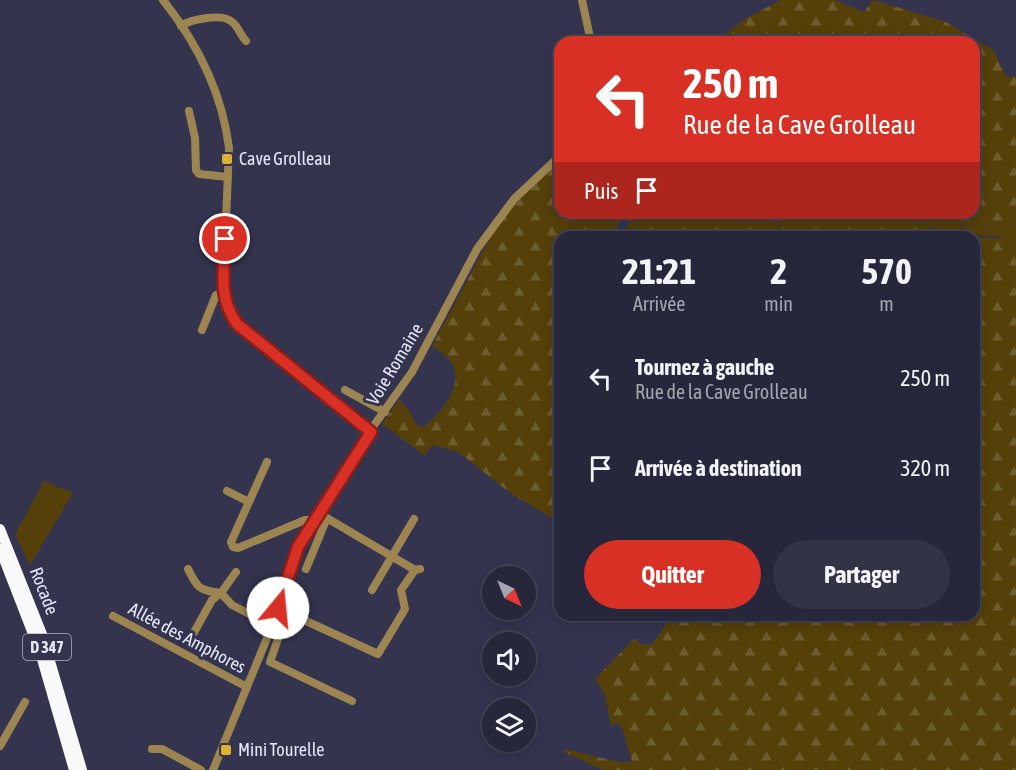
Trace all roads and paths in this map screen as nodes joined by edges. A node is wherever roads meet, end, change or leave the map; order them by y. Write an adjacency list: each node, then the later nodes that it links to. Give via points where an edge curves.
1 (163, 0): 3 (street)
2 (582, 0): 4 (street)
3 (181, 26): 5 (street, via 189,21 226,18 234,22); 8 (street, via 210,74 222,106 229,148)
4 (590, 36)
5 (246, 41)
6 (189, 111): 8 (street, via 196,170 199,174)
7 (554, 162): 12 (street, Voie Romaine, via 514,199 483,240 416,364)
8 (228, 177): 9 (street)
9 (223, 293): 10 (street, via 216,295); 13 (street, via 237,324)
10 (202, 330)
11 (345, 390): 12 (street)
12 (385, 412): 13 (street, Voie Romaine)
13 (371, 432): 17 (street, Voie Romaine)
14 (267, 462): 16 (street)
15 (226, 491): 16 (street)
16 (249, 502): 17 (street, via 231,542 233,547)
17 (321, 517): 21 (street); 23 (street); 28 (street, Voie Romaine, via 298,547)
18 (414, 519): 21 (street)
19 (0, 529): 37 (highway, Rocade / D 347, via 48,650)
20 (0, 549): 36 (highway, D 347, via 40,652)
21 (393, 556): 25 (street); 29 (street, via 417,570 401,590 405,609 378,654 289,614)
22 (188, 569): 26 (street, via 197,587)
23 (306, 569)
24 (236, 572): 26 (street)
25 (372, 590)
26 (221, 593): 28 (street, via 232,605); 30 (street, via 212,600)
27 (113, 616): 31 (street, Allée des Amphores)
28 (271, 627): 29 (street); 31 (street, Voie Romaine)
29 (281, 630): 32 (street, via 270,662)
30 (192, 636)
31 (247, 687): 39 (street, Voie Romaine)
32 (351, 701)
33 (25, 702): 34 (street)
34 (0, 746)
35 (152, 749): 38 (street, via 162,749)
36 (74, 770)
37 (82, 770)
38 (201, 770)
39 (213, 770)

